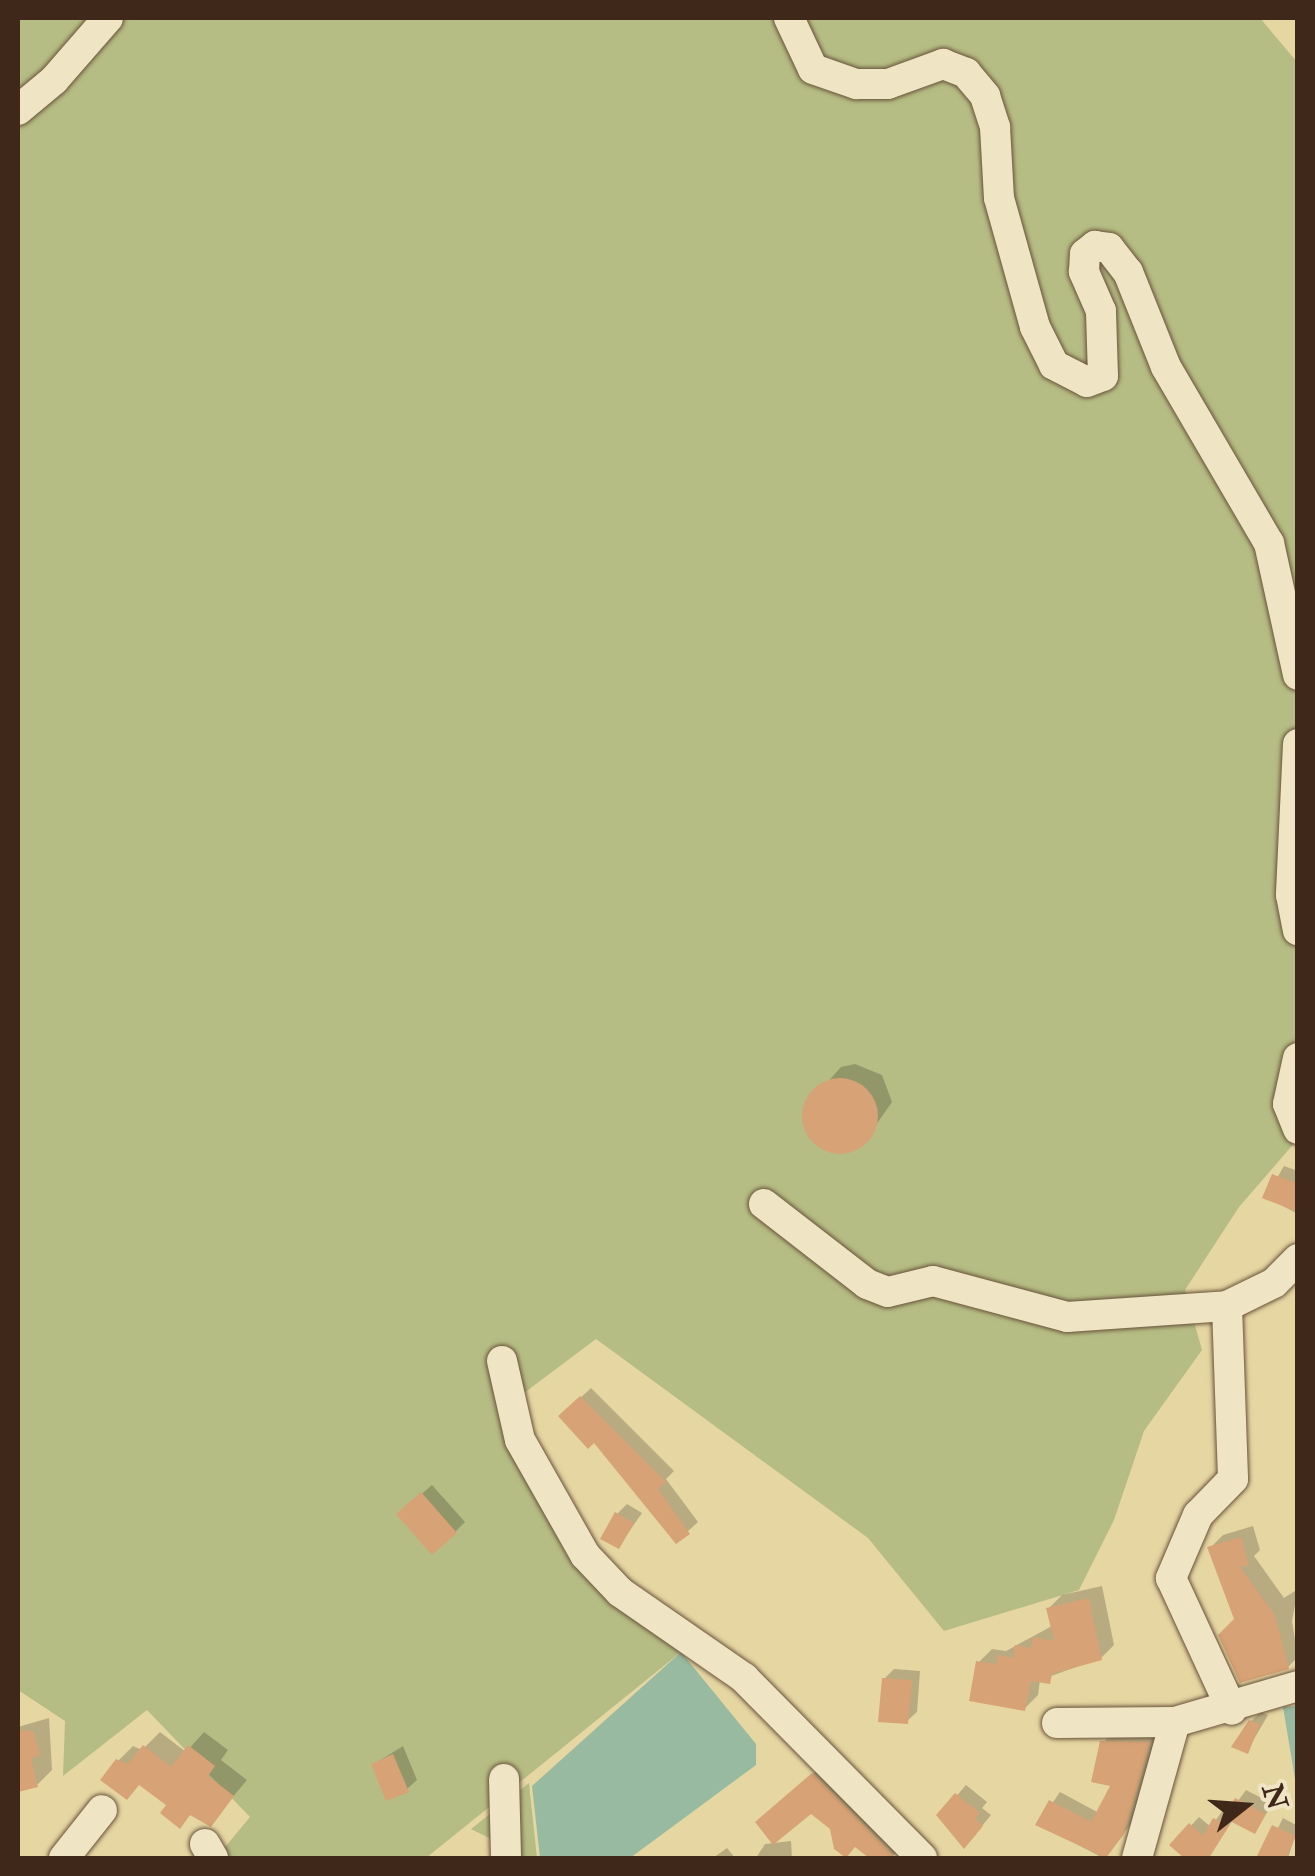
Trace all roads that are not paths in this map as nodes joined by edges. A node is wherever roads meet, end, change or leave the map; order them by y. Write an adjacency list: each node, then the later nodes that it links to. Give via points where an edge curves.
1 (108, 18): 3 (street)
2 (789, 18): 4 (street, via 813,68 856,84 888,84 943,64 966,73 985,96 995,127 999,198 1034,327 1054,365 1087,382 1103,376 1102,311 1084,272 1085,254 1095,246 1108,248 1128,272 1166,367 1270,544)
3 (18, 110)
4 (1298, 675)
5 (1298, 744): 6 (street, via 1292,896)
6 (1298, 930)
7 (1298, 1058): 8 (street, via 1288,1104)
8 (1298, 1129)
9 (764, 1204): 11 (street, via 867,1284 888,1292 933,1281 1067,1317)
10 (1298, 1259): 11 (street, via 1274,1284)
11 (1227, 1306): 14 (street, via 1233,1478 1198,1514 1171,1578)
12 (502, 1361): 21 (street, via 520,1440 584,1555 620,1592 744,1678)
13 (1298, 1686): 14 (street)
14 (1232, 1710): 15 (street)
15 (1174, 1722): 16 (street); 22 (street)
16 (1057, 1723)
17 (504, 1779): 20 (street)
18 (102, 1810): 19 (street)
19 (64, 1858)
20 (506, 1858)
21 (922, 1858)
22 (1137, 1858)

